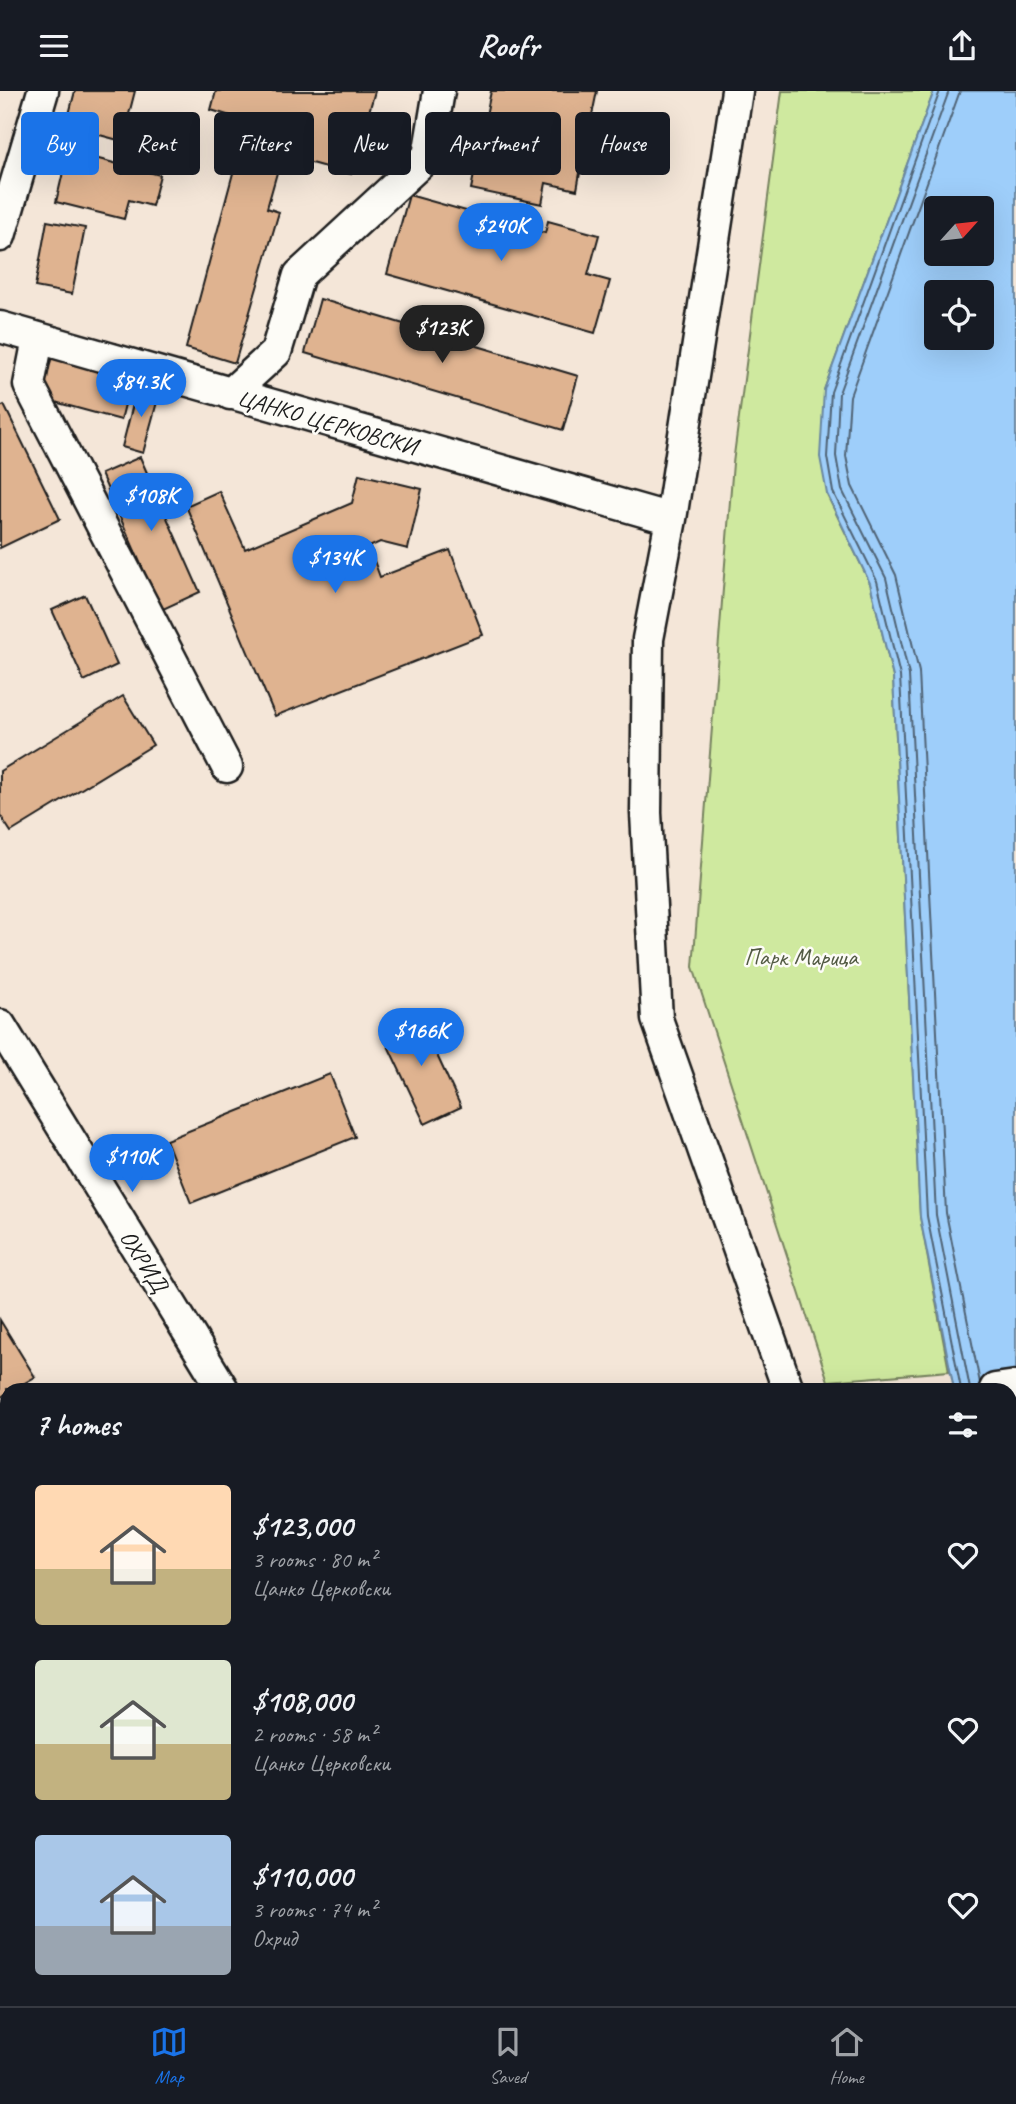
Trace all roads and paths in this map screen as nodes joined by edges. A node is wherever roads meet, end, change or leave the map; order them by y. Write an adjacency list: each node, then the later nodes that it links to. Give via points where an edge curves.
1 (43, 91): 4 (street)
2 (439, 91): 7 (street, via 428,156 299,275 276,352)
3 (737, 91): 8 (street)
4 (0, 236)
5 (0, 327): 6 (street, ЦАНКО ЦЕРКОВСКИ)
6 (38, 339): 7 (street, ЦАНКО ЦЕРКОВСКИ); 9 (street, via 29,385)
7 (230, 394): 8 (street, ЦАНКО ЦЕРКОВСКИ)
8 (671, 519): 12 (street, via 648,639 646,813 657,1019)
9 (228, 767)
10 (0, 1025): 11 (street, ОХРИД)
11 (219, 1383)
12 (786, 1383)

